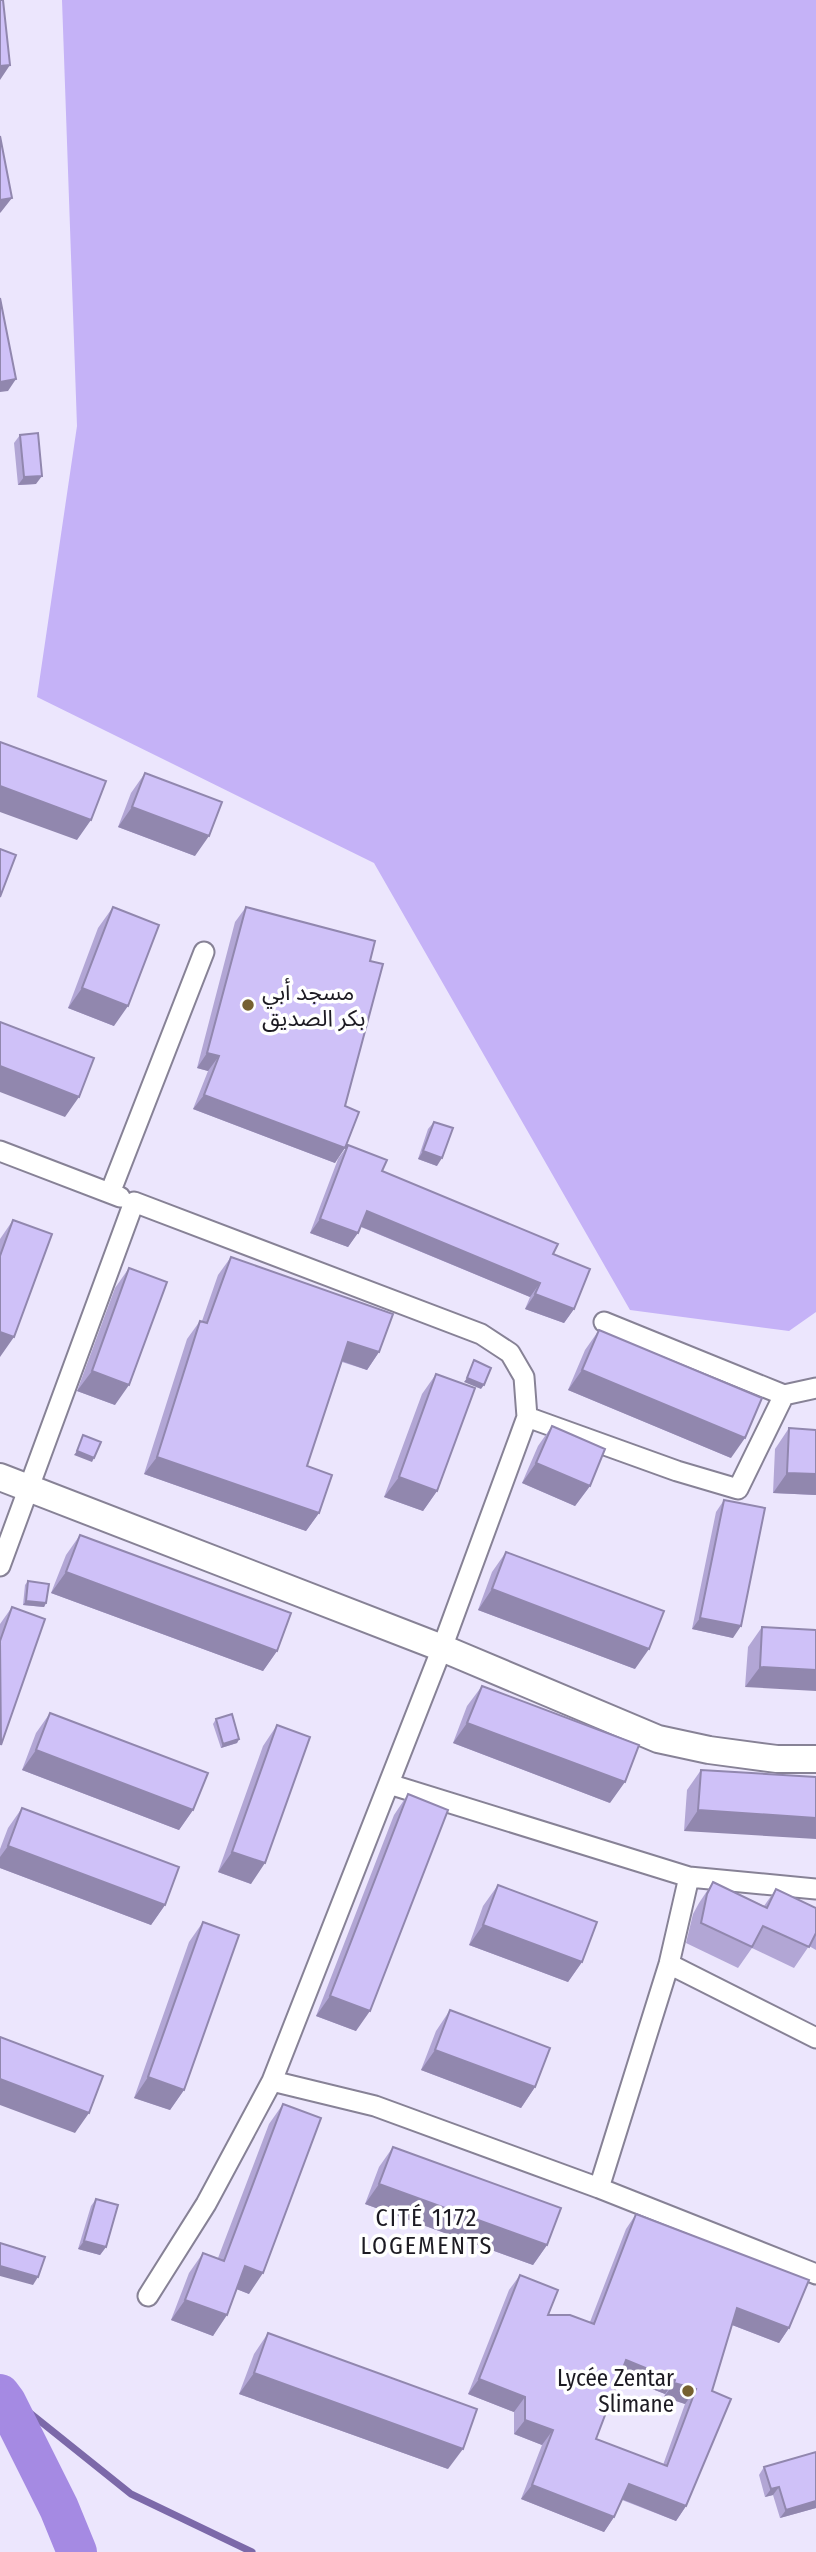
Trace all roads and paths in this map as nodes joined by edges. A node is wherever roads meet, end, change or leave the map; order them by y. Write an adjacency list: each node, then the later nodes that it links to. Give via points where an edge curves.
1 (204, 952): 3 (street)
2 (0, 1152): 3 (street)
3 (110, 1193): 4 (street)
4 (134, 1202): 8 (street, via 481,1334 510,1353 524,1377); 10 (street)
5 (604, 1322): 7 (street)
6 (816, 1388): 7 (street)
7 (784, 1395): 8 (street, via 738,1489)
8 (527, 1417): 12 (street)
9 (0, 1476): 10 (main road)
10 (28, 1487): 11 (street); 12 (main road)
11 (0, 1566)
12 (442, 1647): 13 (main road, via 658,1739 777,1759); 14 (street)
13 (816, 1759)
14 (389, 1784): 15 (street); 19 (street)
15 (689, 1877): 16 (street); 17 (street)
16 (816, 1889)
17 (669, 1964): 18 (street); 20 (street)
18 (816, 2038)
19 (272, 2081): 20 (street, via 375,2106); 22 (street, via 206,2204)
20 (599, 2188): 21 (street)
21 (816, 2274)
22 (148, 2296)

